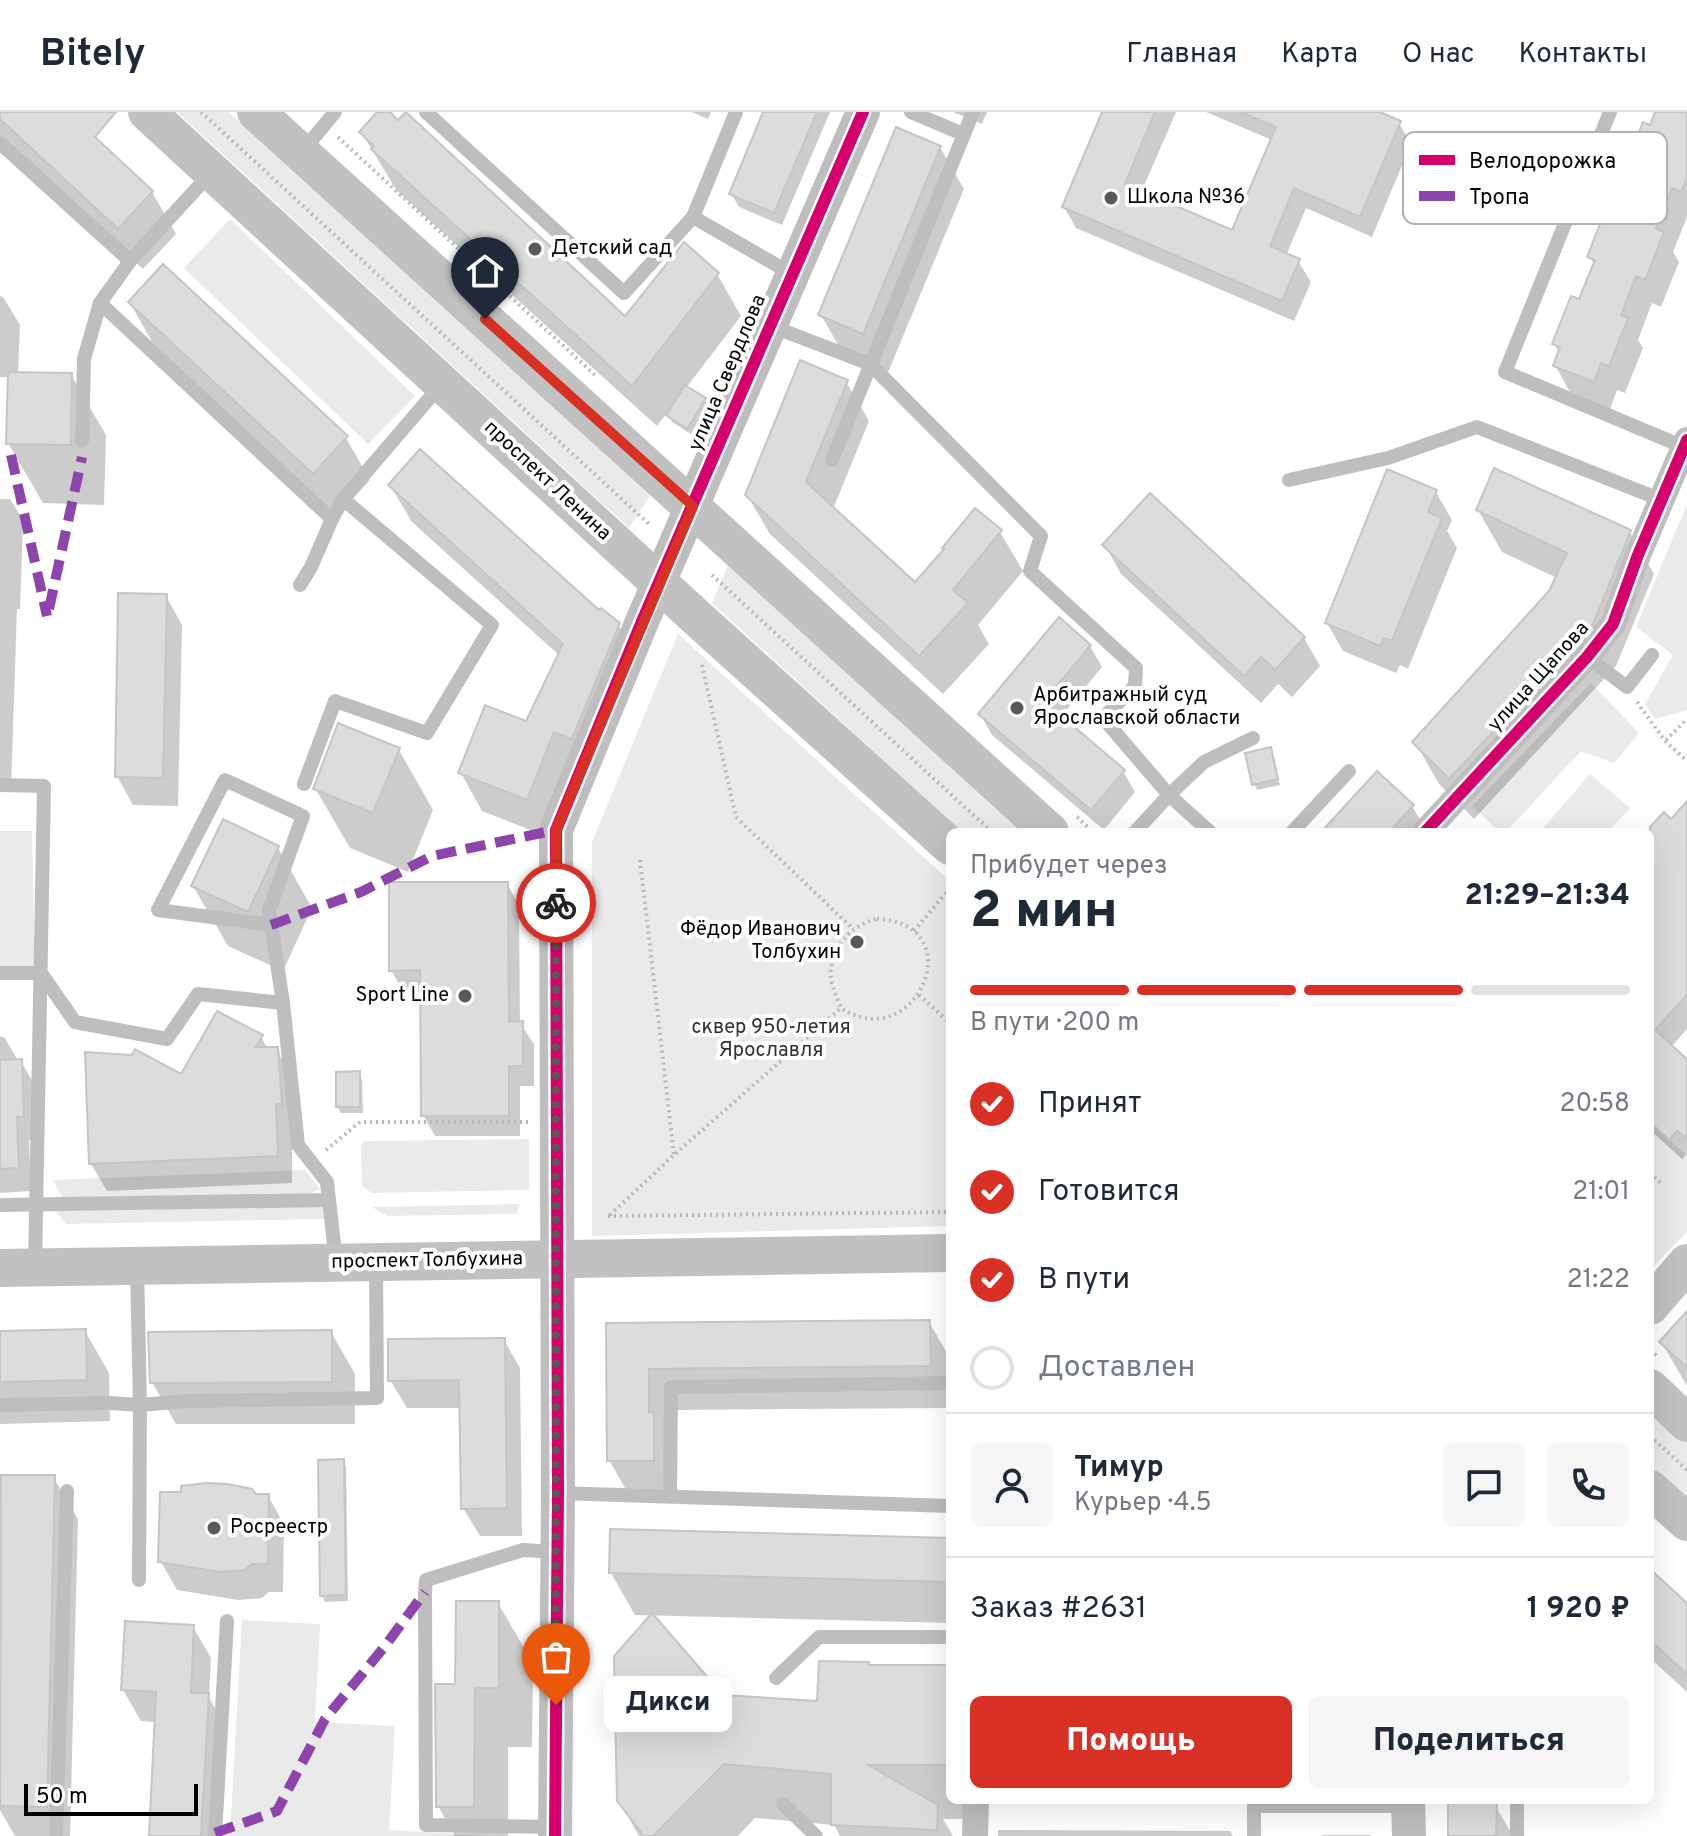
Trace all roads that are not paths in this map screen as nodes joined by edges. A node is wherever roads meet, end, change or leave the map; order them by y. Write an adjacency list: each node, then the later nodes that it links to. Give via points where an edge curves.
1 (147, 112): 14 (main road, проспект Ленина)
2 (256, 112): 13 (main road)
3 (335, 112): 13 (lane)
4 (426, 112): 15 (lane, via 624,293)
5 (736, 112): 15 (lane)
6 (863, 112): 18 (street, улица Свердлова)
7 (911, 112): 11 (lane)
8 (973, 112): 11 (lane)
9 (1610, 112): 10 (lane)
10 (1602, 132)
11 (963, 134): 21 (lane)
12 (0, 143): 17 (lane)
13 (301, 153): 29 (main road)
14 (212, 172): 17 (lane); 22 (main road, проспект Ленина)
15 (693, 217): 18 (lane)
16 (1565, 224): 24 (lane, via 1505,372)
17 (130, 261): 19 (lane)
18 (793, 274): 20 (street, улица Свердлова)
19 (100, 303): 23 (lane, via 84,359); 30 (lane)
20 (770, 326): 21 (lane); 29 (street, улица Свердлова)
21 (870, 364): 25 (lane); 39 (lane, via 1041,536 1030,571 1136,668 1135,686 1103,718)
22 (442, 384): 27 (lane); 31 (main road, проспект Ленина)
23 (82, 441)
24 (1685, 444): 28 (street, улица Щапова)
25 (832, 460)
26 (1289, 480): 28 (lane, via 1388,458 1477,427)
27 (343, 499): 30 (lane); 37 (lane, via 492,625 427,733 335,701)
28 (1662, 500): 34 (street, улица Щапова, via 1613,624)
29 (693, 506): 31 (street, улица Свердлова); 40 (main road)
30 (332, 519): 32 (lane)
31 (659, 583): 45 (main road, проспект Ленина); 54 (street, улица Свердлова, via 556,830)
32 (300, 585)
33 (1652, 655): 34 (lane, via 1627,687)
34 (1587, 657): 44 (street, улица Щапова)
35 (1253, 738): 39 (lane, via 1204,762)
36 (1349, 771): 43 (lane)
37 (304, 784)
38 (0, 785): 48 (lane, via 44,786)
39 (1169, 795): 41 (lane); 42 (lane)
40 (1046, 828)
41 (1139, 828)
42 (1206, 828)
43 (1296, 828)
44 (1429, 828)
45 (946, 842)
46 (271, 925): 46 (lane, via 158,910 225,780 303,816 269,910); 49 (lane)
47 (0, 973): 48 (lane)
48 (41, 973): 49 (lane, via 75,1022 167,1039 198,994); 51 (lane)
49 (283, 1003): 50 (lane, via 298,1145 327,1182)
50 (329, 1200): 51 (lane); 56 (lane)
51 (37, 1204): 52 (lane); 59 (lane)
52 (0, 1205)
53 (946, 1253): 54 (main road, проспект Толбухина)
54 (557, 1259): 55 (main road, проспект Толбухина); 67 (street, улица Свердлова)
55 (376, 1262): 56 (main road, проспект Толбухина); 64 (lane, via 377,1398)
56 (336, 1263): 58 (main road, проспект Толбухина)
57 (1687, 1263): 60 (main road)
58 (137, 1266): 59 (main road, проспект Толбухина); 64 (lane)
59 (17, 1267)
60 (1654, 1301)
61 (946, 1383): 69 (lane, via 671,1387)
62 (1654, 1392): 65 (main road)
63 (0, 1405): 64 (lane)
64 (140, 1405): 73 (lane)
65 (1687, 1423)
66 (67, 1491): 82 (lane)
67 (558, 1493): 69 (lane); 72 (street, улица Свердлова)
68 (1654, 1493): 71 (main road)
69 (670, 1496): 70 (lane)
70 (946, 1506)
71 (1687, 1522)
72 (557, 1552): 81 (street, улица Свердлова); 81 (lane, via 523,1550 426,1580 425,1592 426,1825)
73 (139, 1580)
74 (227, 1621): 83 (lane)
75 (946, 1637): 76 (lane, via 819,1637)
76 (776, 1678)
77 (783, 1804): 84 (lane)
78 (976, 1804): 85 (street)
79 (1517, 1804): 87 (lane)
80 (1409, 1814): 86 (lane, via 1254,1806)
81 (555, 1832)
82 (56, 1836)
83 (215, 1836)
84 (816, 1836)
85 (975, 1836)
86 (1254, 1836)
87 (1517, 1836)

